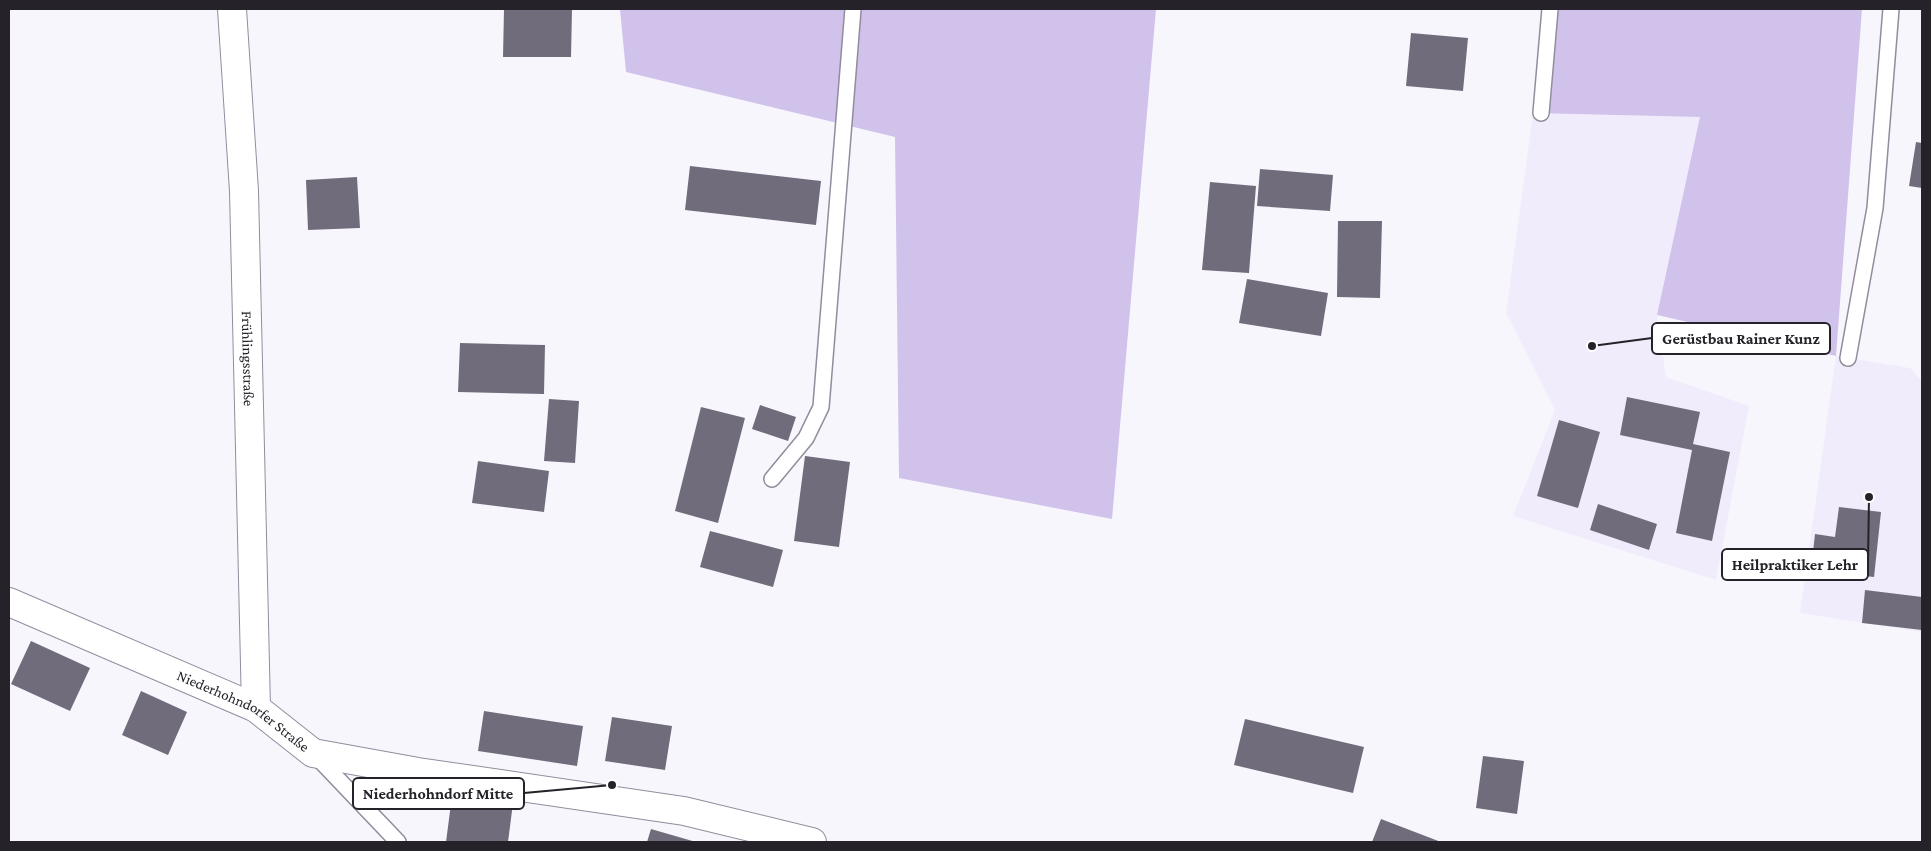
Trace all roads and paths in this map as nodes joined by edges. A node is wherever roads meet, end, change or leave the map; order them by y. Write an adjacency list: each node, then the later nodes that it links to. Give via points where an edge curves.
1 (853, 9): 7 (lane, via 820,407 806,438)
2 (1550, 9): 5 (lane)
3 (1891, 9): 6 (lane, via 1875,208)
4 (237, 11): 9 (street, Frühlingsstraße)
5 (1541, 113)
6 (1848, 358)
7 (772, 478)
8 (9, 602): 9 (street, Niederhohndorfer Straße)
9 (256, 708): 10 (street, Niederhohndorfer Straße)
10 (313, 753): 11 (lane); 12 (street, Niederhohndorfer Straße, via 418,772 684,811)
11 (398, 842)
12 (812, 842)

